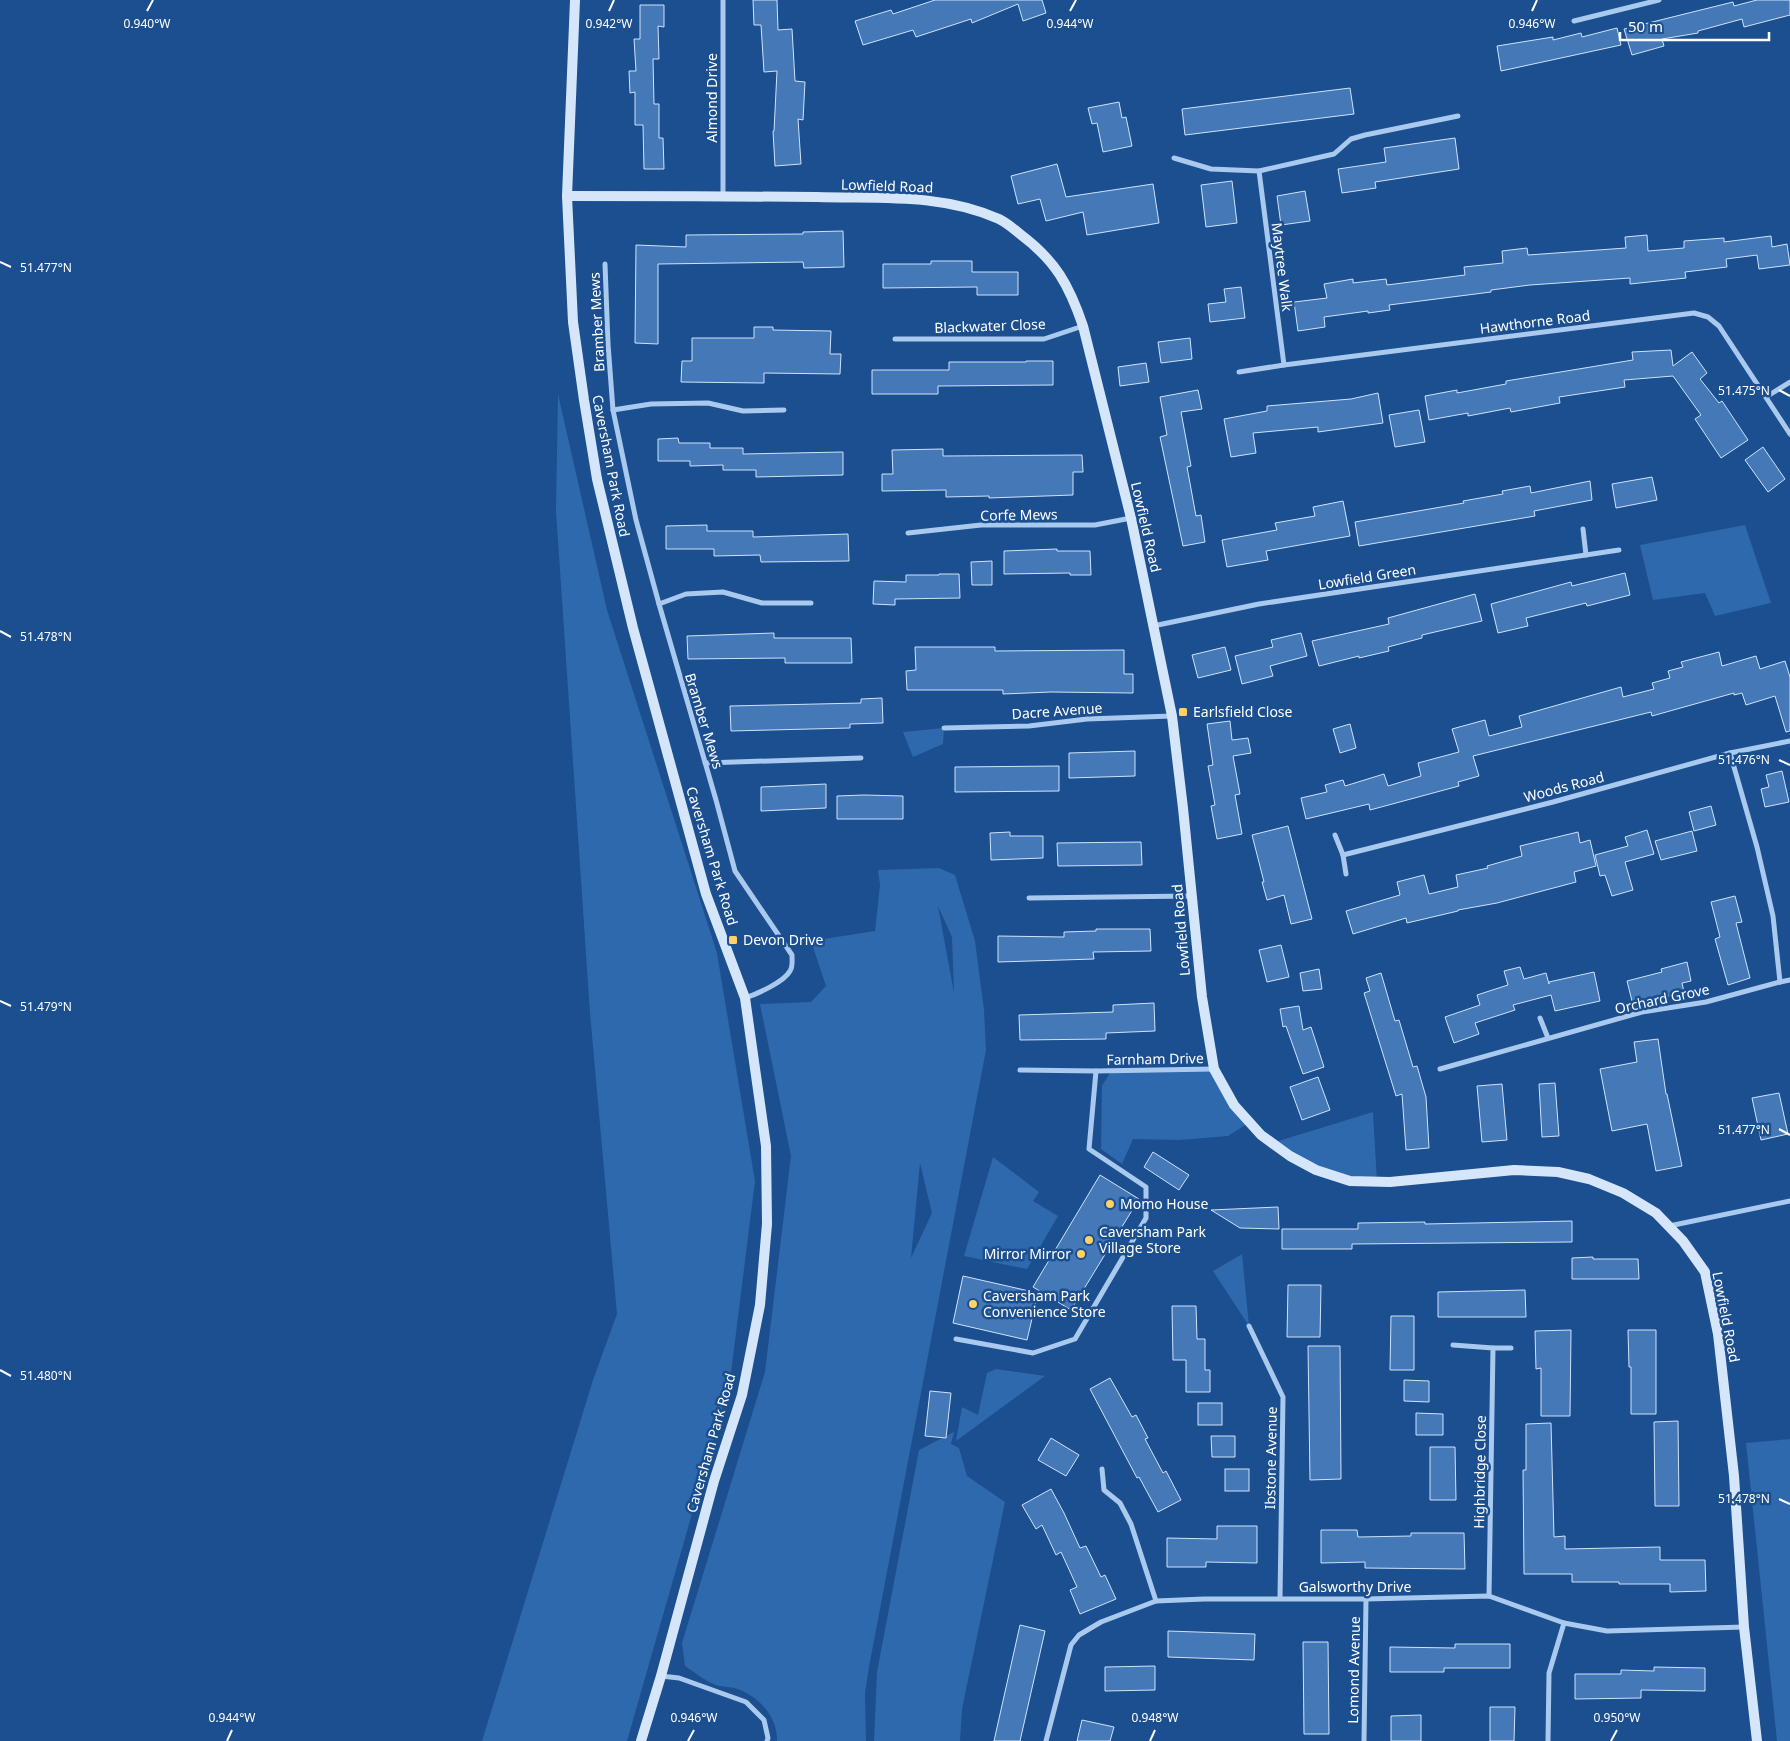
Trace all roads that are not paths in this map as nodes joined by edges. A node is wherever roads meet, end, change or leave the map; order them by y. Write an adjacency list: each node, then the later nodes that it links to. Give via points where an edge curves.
1 (575, 0): 8 (street, Caversham Park Road)
2 (722, 0): 9 (street, Almond Drive)
3 (1659, 0): 4 (street)
4 (1574, 20)
5 (1458, 116): 7 (street, via 1350,139 1334,154)
6 (1174, 158): 7 (street, via 1211,169)
7 (1259, 171): 13 (street, Maytree Walk)
8 (567, 196): 9 (street, Lowfield Road); 41 (street, Caversham Park Road, via 573,322 597,479 633,628 706,894)
9 (723, 196): 11 (street, Lowfield Road, via 932,200 968,207 1001,220 1046,256 1062,276)
10 (605, 264): 17 (street, Bramber Mews)
11 (1083, 326): 12 (street, Blackwater Close, via 1044,339); 20 (street, Lowfield Road)
12 (895, 339)
13 (1284, 365): 14 (street, Hawthorne Road); 16 (street, Hawthorne Road, via 1694,313 1708,317 1719,326)
14 (1239, 372)
15 (1790, 382): 16 (street)
16 (1766, 397): 19 (street)
17 (613, 410): 18 (street, via 652,404 708,403 743,411); 26 (street, Bramber Mews, via 636,520)
18 (784, 410)
19 (1790, 434)
20 (1131, 518): 22 (street, Corfe Mews, via 1094,525 981,526); 27 (street, Lowfield Road)
21 (1583, 529): 24 (street)
22 (908, 533)
23 (1619, 550): 24 (street, Lowfield Green)
24 (1586, 555): 27 (street, Lowfield Green, via 1259,604)
25 (811, 603): 26 (street, via 762,603 723,592 686,594)
26 (659, 604): 33 (street, Bramber Mews)
27 (1152, 626): 28 (street, Lowfield Road)
28 (1172, 716): 29 (street, Dacre Avenue); 37 (street, Lowfield Road)
29 (944, 728)
30 (1790, 741): 31 (street, Woods Road)
31 (1730, 753): 35 (street, Woods Road); 40 (street, via 1773,916)
32 (861, 758): 33 (street)
33 (705, 763): 41 (street, Bramber Mews, via 735,871 792,955 790,971 782,979)
34 (1335, 835): 35 (street)
35 (1343, 855): 36 (street)
36 (1346, 874)
37 (1192, 896): 38 (street); 44 (street, Lowfield Road, via 1202,997)
38 (1029, 898)
39 (1790, 980): 40 (street, Orchard Grove)
40 (1780, 982): 43 (street, Orchard Grove, via 1706,1002 1642,1012)
41 (745, 998): 62 (street, Caversham Park Road, via 766,1146 767,1224 760,1305 742,1396 714,1481)
42 (1540, 1018): 43 (street)
43 (1548, 1038): 45 (street, Orchard Grove)
44 (1214, 1069): 47 (street, Farnham Drive); 49 (street, Lowfield Road, via 1234,1104 1261,1135 1316,1170 1350,1181 1390,1182 1514,1170 1558,1172 1589,1179 1623,1193 1656,1213)
45 (1440, 1069)
46 (1020, 1070): 47 (street, Farnham Drive)
47 (1096, 1071): 51 (street, Farnham Drive, via 1089,1149 1146,1187 1146,1218 1075,1339 1034,1353)
48 (1790, 1202): 49 (street)
49 (1669, 1226): 61 (street, Lowfield Road, via 1705,1272 1718,1334 1734,1476)
50 (1249, 1326): 57 (street, Ibstone Avenue, via 1283,1398)
51 (956, 1339)
52 (1453, 1345): 53 (street)
53 (1492, 1348): 54 (street); 56 (street, Highbridge Close)
54 (1512, 1348)
55 (1102, 1469): 59 (street, via 1104,1490 1120,1503 1131,1524)
56 (1489, 1596): 58 (street, Galsworthy Drive); 60 (street, Galsworthy Drive)
57 (1280, 1598): 58 (street, Galsworthy Drive); 59 (street, Galsworthy Drive)
58 (1366, 1599): 66 (street, Lomond Avenue)
59 (1156, 1601): 65 (street, Galsworthy Drive, via 1100,1622 1079,1635 1071,1645)
60 (1564, 1623): 61 (street, Galsworthy Drive, via 1607,1631); 67 (street, via 1548,1673)
61 (1744, 1627): 68 (street, Lowfield Road)
62 (661, 1676): 63 (street, Caversham Park Road); 64 (street, via 679,1678 746,1702 764,1720)
63 (641, 1741)
64 (767, 1741)
65 (1046, 1741)
66 (1364, 1741)
67 (1548, 1741)
68 (1757, 1741)

